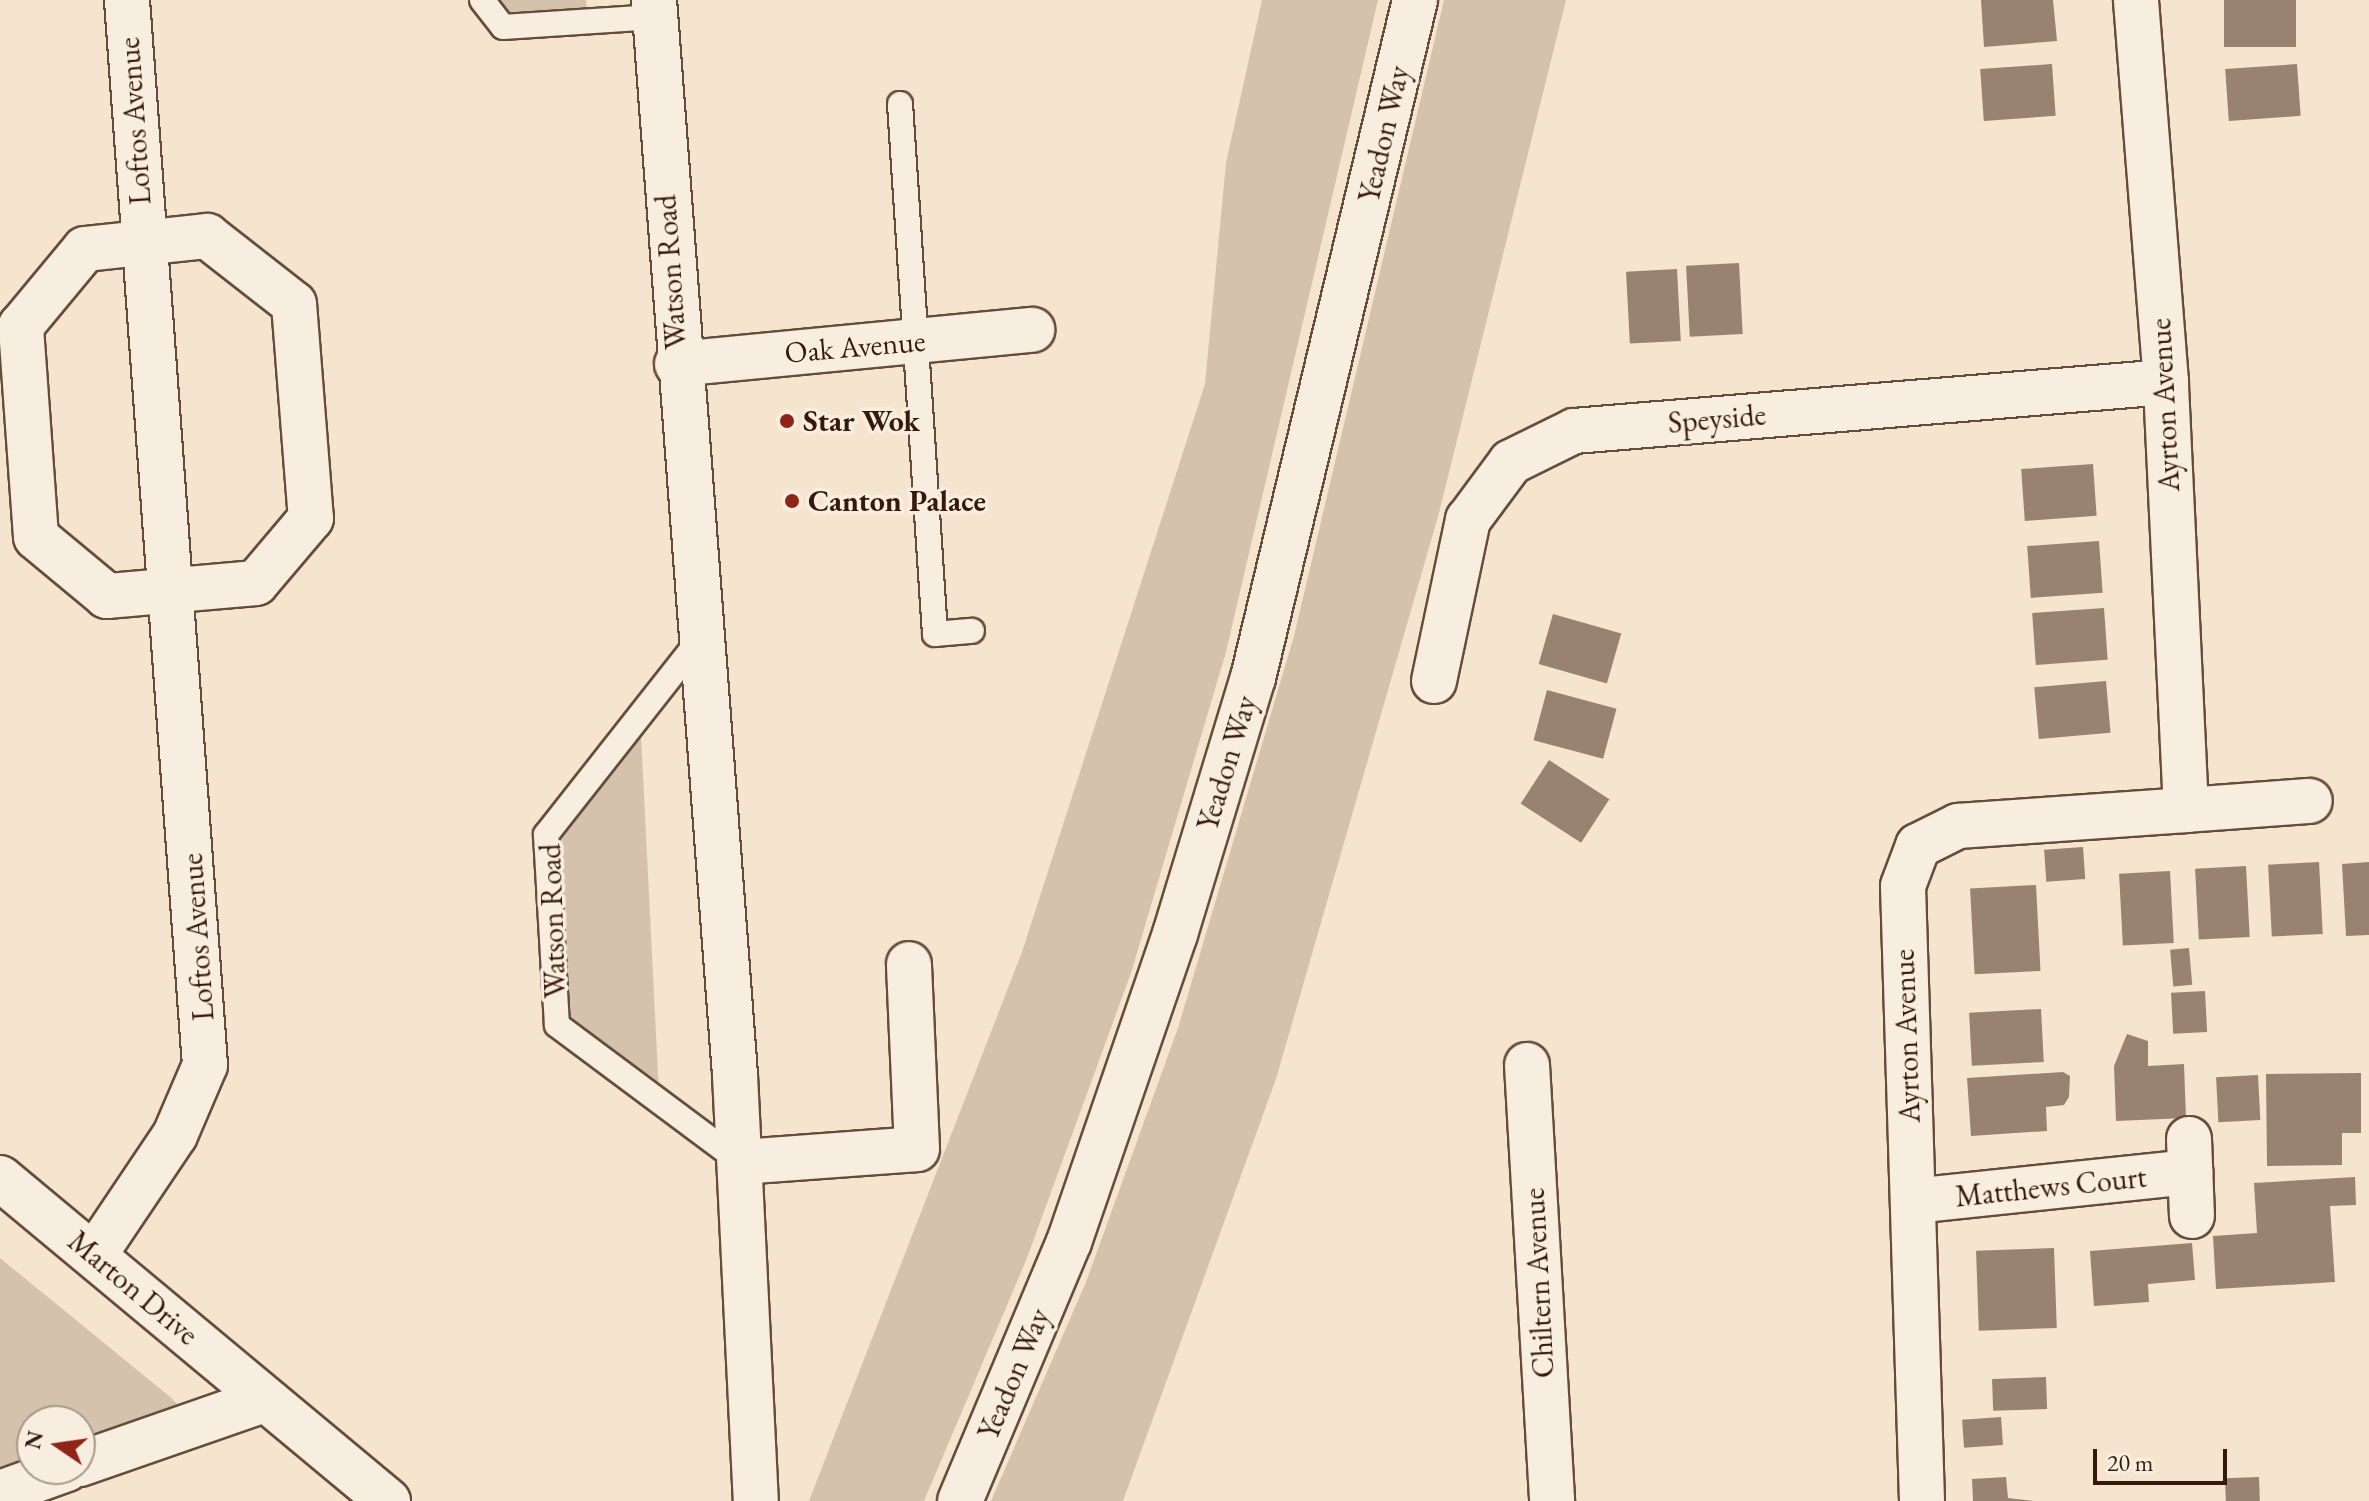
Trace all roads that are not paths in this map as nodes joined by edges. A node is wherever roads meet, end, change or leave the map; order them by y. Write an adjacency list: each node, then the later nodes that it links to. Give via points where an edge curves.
1 (127, 0): 7 (street, Loftos Avenue)
2 (482, 0): 5 (lane, via 503,27 593,21)
3 (1415, 0): 29 (street, Yeadon Way, via 1253,678 1175,934 1069,1242)
4 (2136, 0): 11 (street, Ayrton Avenue)
5 (654, 9): 10 (street, Watson Road)
6 (900, 104): 9 (lane)
7 (143, 242): 12 (street, Loftos Avenue); 12 (street, Loftos Avenue, via 85,249 21,326 36,537 107,596); 12 (street, Loftos Avenue, via 207,236 294,304 311,518 256,583)
8 (1032, 330): 9 (street, Oak Avenue)
9 (915, 341): 10 (street, Oak Avenue); 13 (lane, via 935,634)
10 (677, 364): 14 (street, Watson Road)
11 (2166, 382): 15 (street, Speyside, via 1574,431 1511,462 1468,520); 17 (street, Ayrton Avenue)
12 (171, 591): 24 (street, Loftos Avenue, via 205,1065 175,1135)
13 (972, 631)
14 (700, 639): 20 (street, Watson Road); 20 (lane, Watson Road, via 546,835 557,1025)
15 (1434, 681)
16 (2310, 801): 17 (street, Ayrton Avenue)
17 (2186, 810): 22 (street, Ayrton Avenue, via 1958,826 1918,846 1903,886)
18 (909, 964): 20 (street, via 917,1149)
19 (1527, 1065): 32 (street, Chiltern Avenue)
20 (741, 1162): 31 (street, Watson Road)
21 (0, 1178): 24 (street, Marton Drive)
22 (1913, 1201): 23 (street, Matthews Court, via 2189,1156); 33 (street, Ayrton Avenue)
23 (2192, 1216)
24 (95, 1254): 25 (street, Marton Drive)
25 (264, 1400): 26 (street); 30 (street, Marton Drive)
26 (96, 1458)
27 (22, 1485): 28 (street)
28 (0, 1493)
29 (964, 1494)
30 (388, 1501)
31 (756, 1501)
32 (1552, 1501)
33 (1922, 1501)

